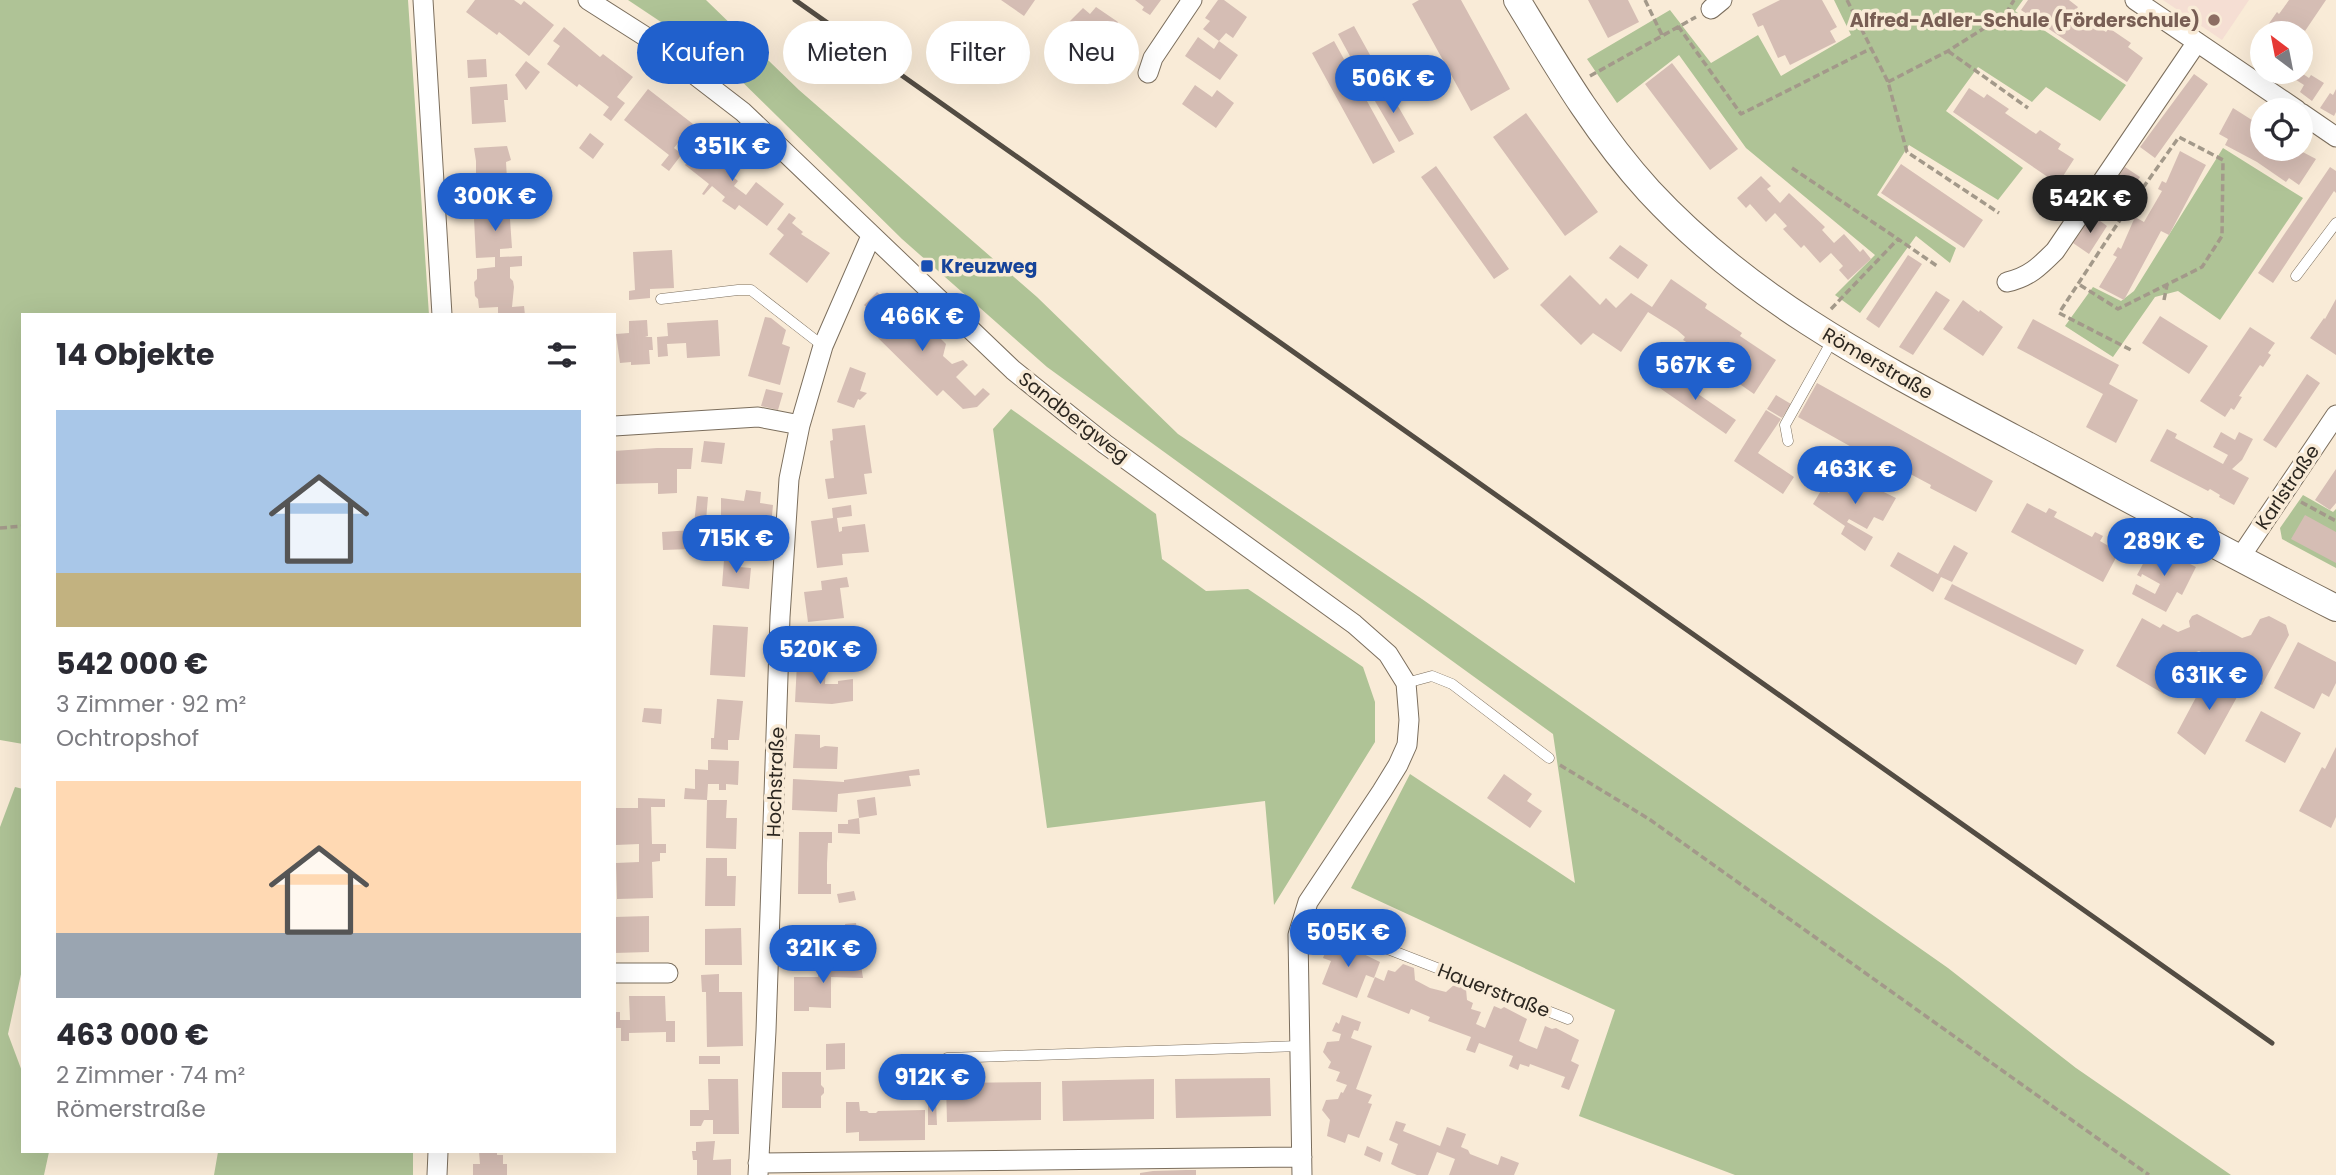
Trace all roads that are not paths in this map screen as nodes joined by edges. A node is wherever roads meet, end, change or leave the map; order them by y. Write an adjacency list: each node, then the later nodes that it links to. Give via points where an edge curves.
1 (423, 0): 16 (street)
2 (589, 0): 12 (street, Sandbergweg, via 643,35 743,113)
3 (1192, 0): 7 (street)
4 (1517, 0): 17 (main road, Römerstraße, via 1569,87 1648,190 1733,269)
5 (2135, 0): 6 (street)
6 (2197, 42): 8 (street); 14 (street, via 2055,251 2035,271)
7 (1148, 73)
8 (2279, 98)
9 (2313, 121): 10 (street)
10 (2336, 137)
11 (2336, 223): 13 (lane)
12 (871, 236): 18 (street, Hochstraße); 25 (street, Sandbergweg, via 1013,370 1105,444 1354,624 1388,654)
13 (2296, 275)
14 (2007, 282)
15 (661, 299): 18 (lane, via 751,290)
16 (442, 313)
17 (1824, 333): 22 (lane, via 1784,425); 23 (main road, Römerstraße)
18 (823, 346): 20 (street, Hochstraße)
19 (2336, 415): 23 (street, Karlstraße)
20 (800, 425): 21 (street, via 758,417); 35 (street, Hochstraße, via 789,479 780,617)
21 (616, 426)
22 (1788, 441)
23 (2239, 559): 24 (main road, Römerstraße)
24 (2336, 608)
25 (1406, 683): 26 (lane, via 1432,676 1452,684); 27 (street, via 1407,745)
26 (1549, 758)
27 (1303, 916): 30 (lane, Hauerstraße); 31 (street, via 1298,935)
28 (668, 972): 29 (street)
29 (616, 973)
30 (1568, 1019)
31 (1300, 1046): 32 (lane); 34 (street)
32 (947, 1058)
33 (438, 1153): 36 (street)
34 (1302, 1166): 35 (street)
35 (758, 1169)
36 (438, 1175)

